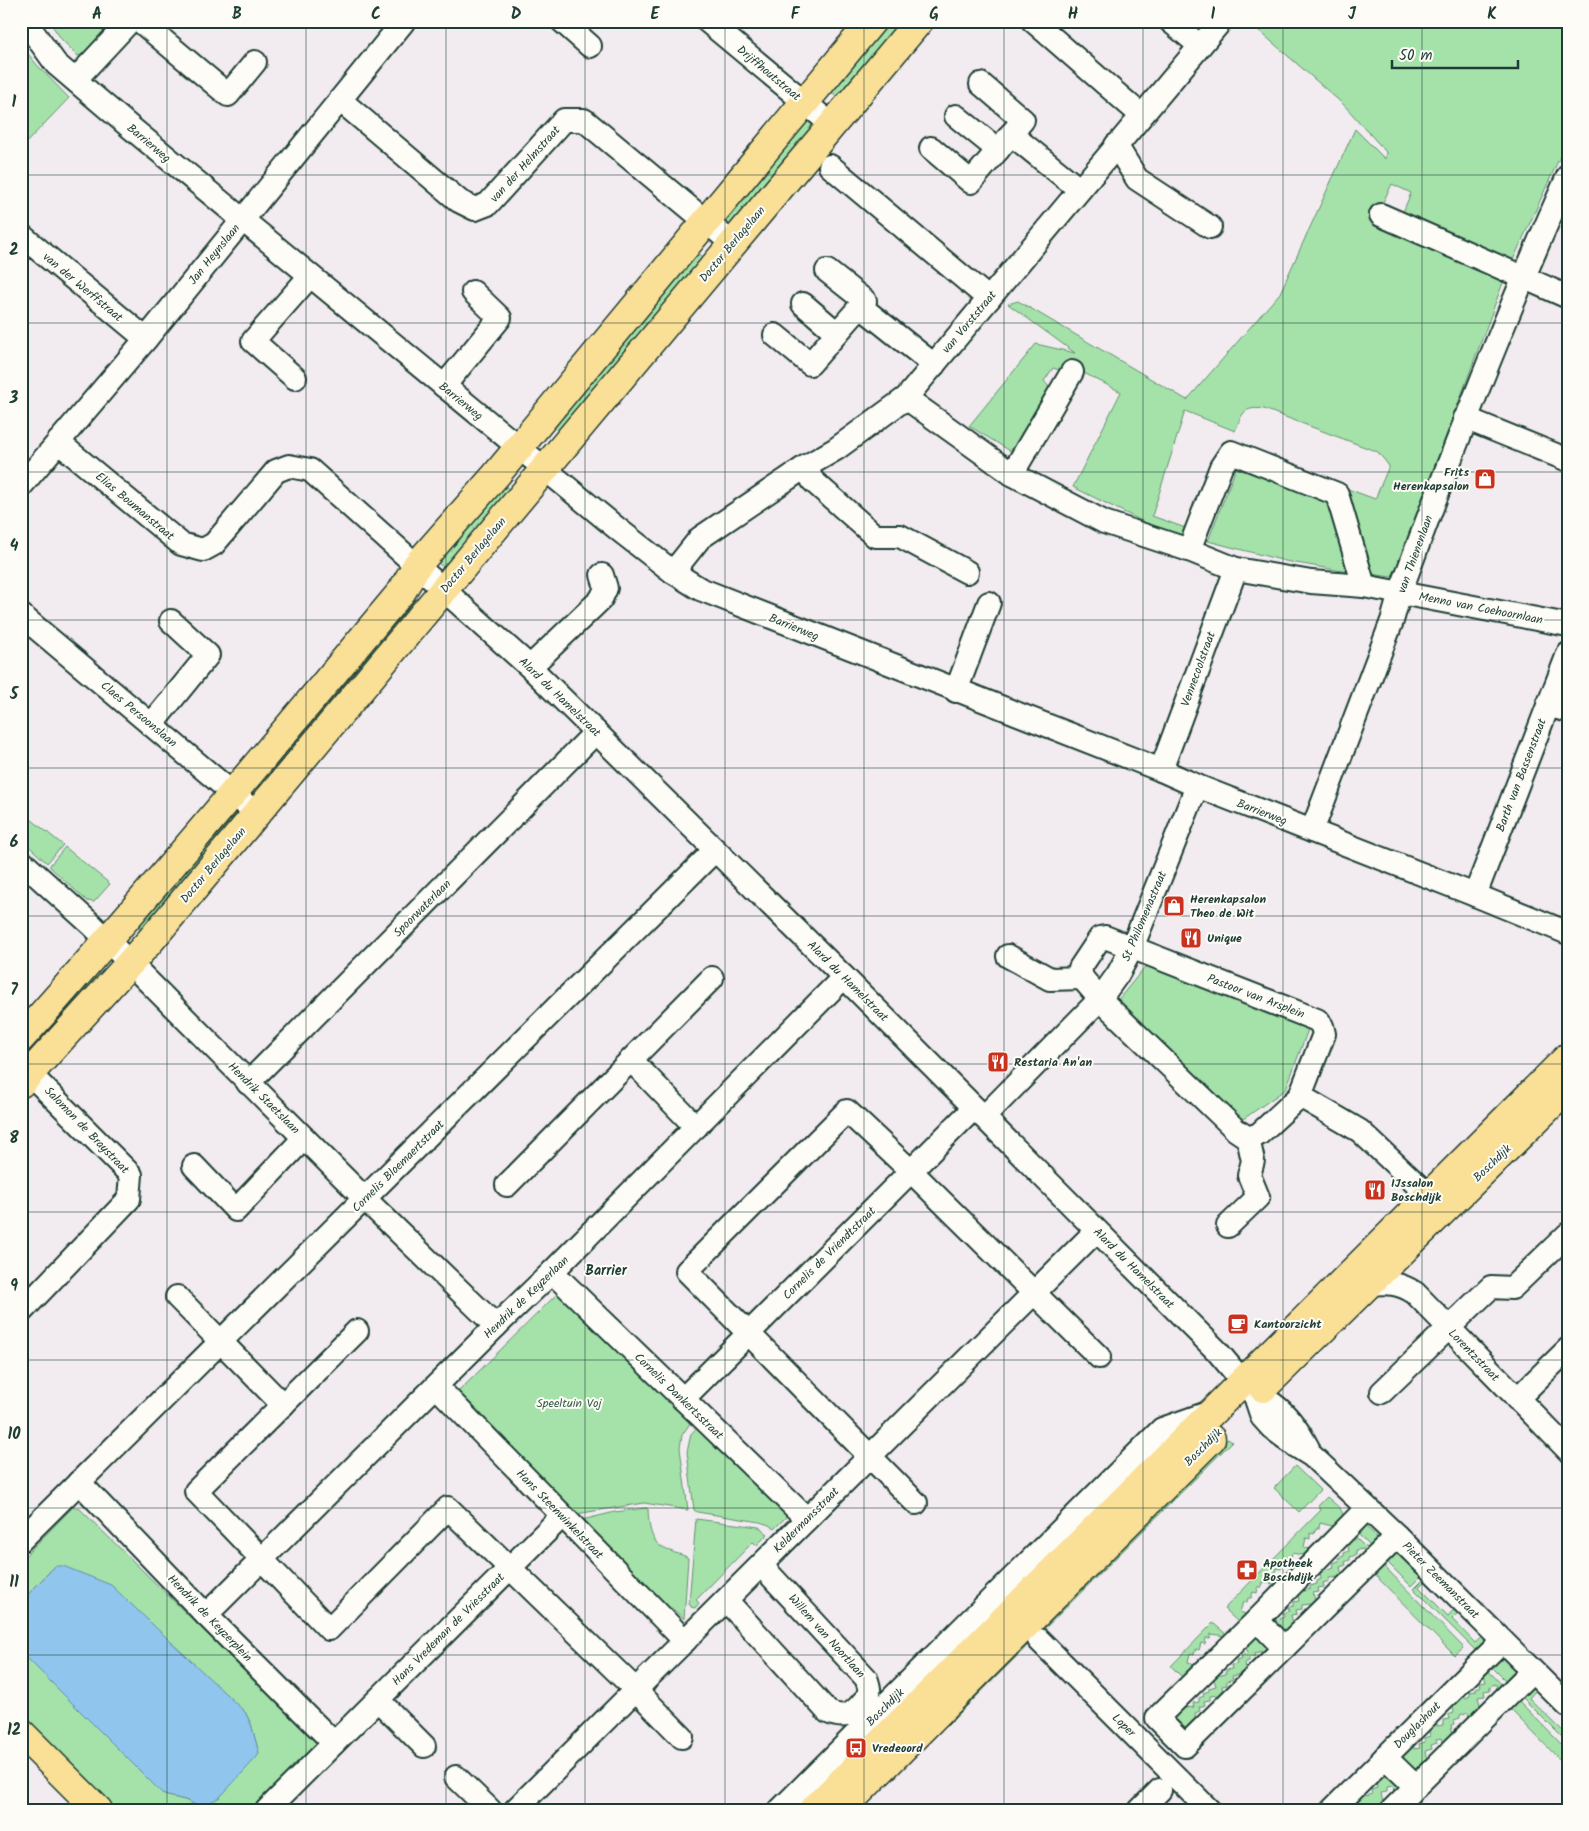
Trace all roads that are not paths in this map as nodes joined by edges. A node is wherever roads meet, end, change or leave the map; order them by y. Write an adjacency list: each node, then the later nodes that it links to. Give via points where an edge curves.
1 (25, 21): 16 (street, Barrierweg, via 56,64)
2 (130, 21): 16 (street)
3 (140, 21): 15 (street, via 228,95)
4 (404, 21): 18 (street, Jan Heynslaan)
5 (562, 21): 14 (street)
6 (707, 21): 12 (street, Drijffhoutstraat)
7 (872, 21): 19 (main road)
8 (919, 21): 22 (main road, Doctor Berlagelaan)
9 (1033, 21): 20 (street)
10 (1170, 21): 13 (street)
11 (1220, 21): 13 (street, van Vorststraat)
12 (731, 29): 19 (street, Drijffhoutstraat)
13 (1199, 45): 20 (street, van Vorststraat)
14 (590, 46)
15 (255, 62)
16 (75, 80): 30 (street, Barrierweg)
17 (981, 84): 23 (street, via 1023,120)
18 (340, 100): 30 (street, Jan Heynslaan); 31 (street, van der Helmstraat, via 460,201 475,209 488,204 564,120 584,120)
19 (805, 102): 22 (street, Drijffhoutstraat); 31 (main road)
20 (1141, 115): 24 (street, van Vorststraat)
21 (956, 116): 23 (street)
22 (832, 125): 34 (main road, Doctor Berlagelaan)
23 (1004, 142): 25 (street, via 971,182); 28 (street)
24 (1116, 145): 28 (street, van Vorststraat); 32 (street, via 1137,179)
25 (931, 148)
26 (830, 166): 40 (street)
27 (1568, 176): 37 (street, van Thienenlaan)
28 (1079, 190): 40 (street, van Vorststraat)
29 (1381, 215): 37 (street)
30 (241, 220): 36 (street, Barrierweg); 45 (street, Jan Heynslaan)
31 (705, 222): 34 (street, van der Helmstraat); 53 (main road)
32 (1210, 227)
33 (21, 235): 45 (street, van der Werffstraat)
34 (733, 244): 56 (main road, Doctor Berlagelaan)
35 (827, 271): 42 (street, via 864,301)
36 (310, 276): 48 (street, via 253,341); 49 (street, Barrierweg)
37 (1522, 278): 39 (street); 51 (street, van Thienenlaan)
38 (473, 292): 49 (street, via 500,318)
39 (1568, 297)
40 (989, 298): 46 (street, van Vorststraat)
41 (802, 304): 43 (street)
42 (860, 306): 43 (street); 46 (street)
43 (837, 333): 44 (street, via 810,364)
44 (775, 335)
45 (146, 339): 52 (street, Jan Heynslaan)
46 (934, 365): 50 (street, van Vorststraat)
47 (1072, 372): 57 (street)
48 (295, 378)
49 (444, 386): 53 (street, Barrierweg)
50 (906, 398): 55 (street, van Vorststraat, via 836,449); 57 (street, Menno van Coehoornlaan)
51 (1465, 418): 54 (street); 67 (street, van Thienenlaan)
52 (58, 442): 58 (street, Jan Heynslaan); 60 (street, Elias Boumanstraat, via 181,544 203,550 214,544 276,471 289,466 310,470)
53 (518, 448): 56 (street, Barrierweg); 60 (main road)
54 (1568, 460)
55 (805, 467): 62 (street, van Vorststraat, via 700,538); 63 (street, via 813,481 875,536 900,536)
56 (544, 469): 62 (street, Barrierweg); 66 (main road, Doctor Berlagelaan)
57 (1012, 474): 59 (street, Menno van Coehoornlaan, via 1104,522)
58 (21, 486)
59 (1189, 550): 61 (street, Menno van Coehoornlaan); 65 (street, via 1221,467 1231,452 1337,494)
60 (417, 565): 66 (street, Elias Boumanstraat); 80 (main road, via 402,591)
61 (1236, 569): 65 (street, Menno van Coehoornlaan, via 1311,582); 78 (street, Vennecoolstraat)
62 (673, 572): 74 (street, Barrierweg, via 700,589)
63 (967, 572)
64 (602, 575): 73 (street, via 606,588 601,599)
65 (1364, 586): 67 (street, Menno van Coehoornlaan)
66 (444, 590): 73 (street, Alard du Hamelstraat); 81 (main road, Doctor Berlagelaan)
67 (1400, 593): 71 (street, Menno van Coehoornlaan); 82 (street, van Thienenlaan)
68 (989, 603): 74 (street)
69 (21, 615): 76 (street, Claes Persoonslaan)
70 (171, 621): 76 (street, via 208,655)
71 (1568, 625)
72 (1568, 654): 75 (street, Barth van Bassenstraat)
73 (530, 667): 77 (street, Alard du Hamelstraat)
74 (956, 691): 78 (street, Barrierweg)
75 (1558, 708): 85 (street, Barth van Bassenstraat)
76 (151, 725): 80 (street, Claes Persoonslaan)
77 (596, 732): 83 (street, Alard du Hamelstraat); 99 (street, Spoorwaterlaan)
78 (1161, 770): 79 (street, Barrierweg)
79 (1197, 786): 82 (street, Barrierweg); 88 (street, St Philomenastraat)
80 (233, 793): 81 (street, Claes Persoonslaan); 87 (main road)
81 (256, 813): 90 (main road, Doctor Berlagelaan)
82 (1312, 832): 85 (street, Barrierweg)
83 (715, 850): 91 (street, Alard du Hamelstraat); 110 (street, Cornelis Bloemaertstraat)
84 (25, 871): 87 (street, Hendrik Staetslaan)
85 (1475, 895): 86 (street, Barrierweg)
86 (1568, 933)
87 (108, 941): 90 (street, Hendrik Staetslaan); 95 (main road)
88 (1132, 948): 93 (street, Pastoor van Arsplein, via 1100,938 1080,968); 94 (street, St Philomenastraat); 101 (street, Pastoor van Arsplein, via 1317,1020 1324,1034)
89 (1008, 956): 93 (street, via 1050,979)
90 (128, 963): 98 (main road, Doctor Berlagelaan); 99 (street, Hendrik Staetslaan)
91 (844, 977): 102 (street, Alard du Hamelstraat); 103 (street, Hendrik de Keyzerlaan)
92 (712, 978): 97 (street)
93 (1082, 978): 94 (street)
94 (1100, 998): 102 (street, St Philomenastraat); 105 (street)
95 (21, 1038)
96 (1568, 1057): 109 (main road, Boschdijk)
97 (631, 1060): 103 (street); 108 (street)
98 (24, 1074): 118 (street, Salomon de Braystraat, via 131,1175 128,1199)
99 (248, 1083): 104 (street, Hendrik Staetslaan)
100 (1568, 1088): 115 (main road, Boschdijk)
101 (1300, 1096): 105 (street, Pastoor van Arsplein, via 1260,1134); 109 (street, via 1360,1131)
102 (979, 1113): 107 (street, Cornelis de Vriendtstraat); 112 (street, Alard du Hamelstraat)
103 (696, 1127): 114 (street, Hendrik de Keyzerlaan)
104 (304, 1138): 106 (street, via 236,1210); 110 (street, Hendrik Staetslaan)
105 (1248, 1138): 111 (street, via 1252,1161 1249,1175 1258,1197)
106 (194, 1166)
107 (911, 1171): 116 (street); 122 (street, Cornelis de Vriendtstraat); 122 (street, via 847,1111 687,1271)
108 (507, 1185)
109 (1429, 1196): 127 (main road, Boschdijk)
110 (365, 1199): 119 (street, Hendrik Staetslaan); 123 (street, Cornelis Bloemaertstraat)
111 (1228, 1226)
112 (1096, 1231): 116 (street, Keldermansstraat); 127 (street, Alard du Hamelstraat, via 1216,1351)
113 (1568, 1234): 120 (street, via 1512,1288 1491,1287)
114 (552, 1272): 119 (street, Hendrik de Keyzerlaan); 129 (street, Cornelis Dankertsstraat)
115 (1370, 1284): 120 (street, Lorentzstraat, via 1384,1282 1405,1286); 127 (main road, Boschdijk)
116 (1034, 1292): 125 (street); 134 (street, Keldermansstraat)
117 (177, 1297): 123 (street)
118 (21, 1312)
119 (496, 1326): 126 (street, Hendrik de Keyzerlaan)
120 (1448, 1328): 128 (street); 130 (street, Lorentzstraat)
121 (356, 1331): 131 (street)
122 (748, 1334): 129 (street, Cornelis de Vriendtstraat); 134 (street)
123 (221, 1342): 131 (street); 135 (street, Cornelis Bloemaertstraat)
124 (1568, 1349): 130 (street)
125 (1099, 1357)
126 (436, 1386): 138 (street, Hans Steenwinkelstraat); 142 (street, Hendrik de Keyzerlaan)
127 (1249, 1389): 132 (main road, Boschdijk); 137 (street, Pieter Zeemanstraat, via 1262,1416 1272,1428 1312,1456); 177 (main road, Boschdijk)
128 (1382, 1392)
129 (683, 1399): 139 (street, Cornelis Dankertsstraat)
130 (1517, 1399): 133 (street, Lorentzstraat)
131 (283, 1405): 142 (street, via 196,1491)
132 (1213, 1411): 156 (street, Boschdijk, via 1162,1429); 176 (main road, Boschdijk)
133 (1568, 1450)
134 (870, 1456): 136 (street); 139 (street, Keldermansstraat)
135 (80, 1482): 141 (street); 146 (street, Hendrik de Keyzerplein)
136 (916, 1503)
137 (1367, 1508): 140 (street, Pieter Zeemanstraat); 147 (street)
138 (562, 1516): 144 (street, Hans Vredeman de Vriesstraat); 148 (street, Hans Steenwinkelstraat)
139 (807, 1519): 143 (street, Keldermansstraat)
140 (1397, 1536): 150 (street, Pieter Zeemanstraat); 151 (street)
141 (21, 1540)
142 (262, 1560): 144 (street, via 329,1629 448,1508); 146 (street, Hendrik de Keyzerlaan)
143 (761, 1565): 145 (street, Keldermansstraat); 154 (street, Willem van Noortlaan, via 866,1678)
144 (511, 1567): 153 (street); 155 (street, Hans Vredeman de Vriesstraat)
145 (726, 1600): 148 (street, Keldermansstraat); 158 (street, via 828,1712)
146 (206, 1615): 164 (street, Hendrik de Keyzerplein)
147 (1257, 1620): 151 (street); 159 (street)
148 (685, 1640): 153 (street, Keldermansstraat)
149 (1039, 1640): 161 (street, Loper)
150 (1502, 1641): 152 (street, Pieter Zeemanstraat); 167 (street, Douglashout)
151 (1284, 1648): 166 (street)
152 (1532, 1671): 157 (street, Pieter Zeemanstraat); 169 (street)
153 (636, 1690): 162 (street); 174 (street, Keldermansstraat)
154 (870, 1690): 156 (street, via 883,1694); 158 (street, Willem van Noortlaan, via 869,1696 849,1715)
155 (378, 1700): 164 (street, Hans Vredeman de Vriesstraat); 165 (street)
156 (890, 1701): 163 (street, Boschdijk)
157 (1568, 1706)
158 (836, 1716): 163 (street, via 842,1733)
159 (1157, 1718): 161 (street, via 1148,1718); 166 (street)
160 (21, 1733): 171 (main road)
161 (1132, 1733): 170 (street, Loper)
162 (682, 1737)
163 (850, 1741): 175 (street, Boschdijk)
164 (334, 1743): 172 (street)
165 (424, 1746)
166 (1185, 1746): 170 (street, via 1184,1755)
167 (1385, 1757): 169 (street); 179 (street, Douglashout)
168 (456, 1777): 173 (street)
169 (1416, 1787): 180 (street)
170 (1158, 1795): 178 (street, Loper)
171 (98, 1810)
172 (267, 1810)
173 (490, 1810)
174 (515, 1810)
175 (780, 1810)
176 (813, 1810)
177 (841, 1810)
178 (1209, 1810)
179 (1332, 1810)
180 (1392, 1810)

